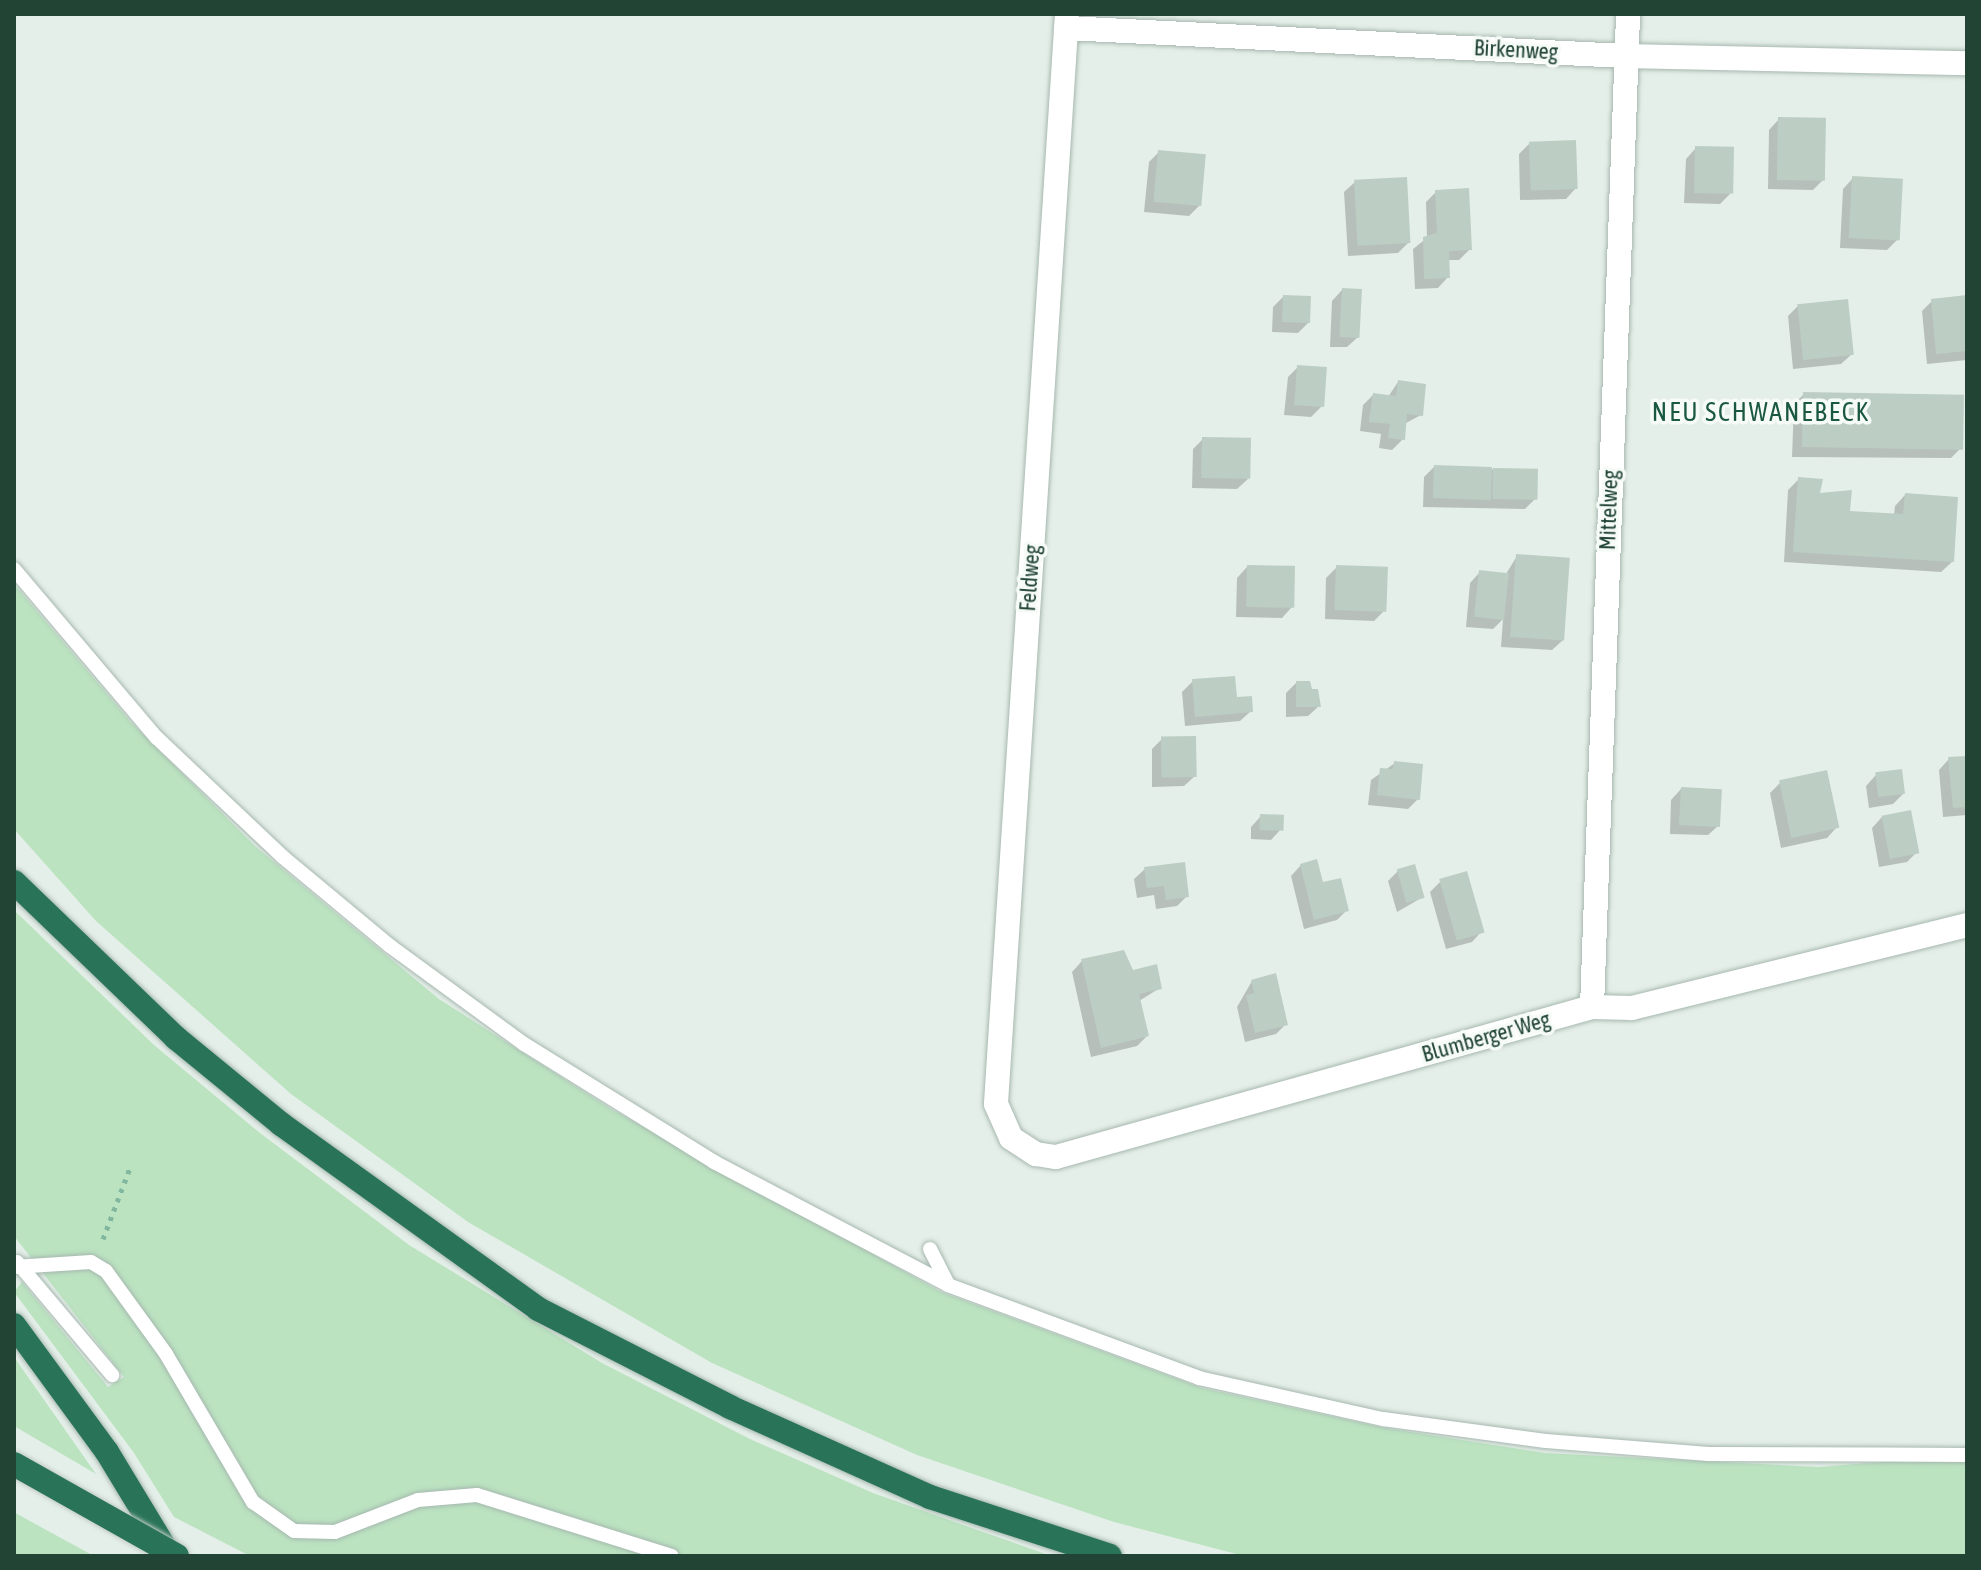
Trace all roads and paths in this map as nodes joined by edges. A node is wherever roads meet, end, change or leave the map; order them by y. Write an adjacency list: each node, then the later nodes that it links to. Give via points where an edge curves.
1 (1628, 14): 3 (street, Mittelweg)
2 (1066, 21): 3 (street, Birkenweg); 9 (street, Feldweg, via 996,1104)
3 (1624, 56): 4 (street, Birkenweg); 8 (street, Mittelweg)
4 (1967, 63)
5 (14, 569): 14 (lane, via 157,738 283,857 390,946 524,1044 714,1162)
6 (14, 882): 22 (highway, via 176,1038 281,1124 538,1309 730,1407 930,1497)
7 (1967, 925): 8 (street, Blumberger Weg, via 1632,1008)
8 (1592, 1007): 9 (street, Blumberger Weg, via 1056,1157 1036,1154)
9 (1011, 1138)
10 (130, 1168): 12 (path, via 116,1214)
11 (930, 1249): 14 (lane)
12 (91, 1262): 13 (lane); 21 (lane, via 106,1271 166,1354 253,1502 294,1531 335,1532 418,1500 477,1495)
13 (16, 1264): 16 (lane)
14 (948, 1285): 17 (lane, via 1199,1378 1383,1419 1546,1441 1708,1454)
15 (14, 1325): 19 (highway, via 107,1452)
16 (112, 1375)
17 (1967, 1455)
18 (14, 1464): 20 (highway, bridge)
19 (170, 1556)
20 (177, 1556)
21 (672, 1556)
22 (1110, 1556)

